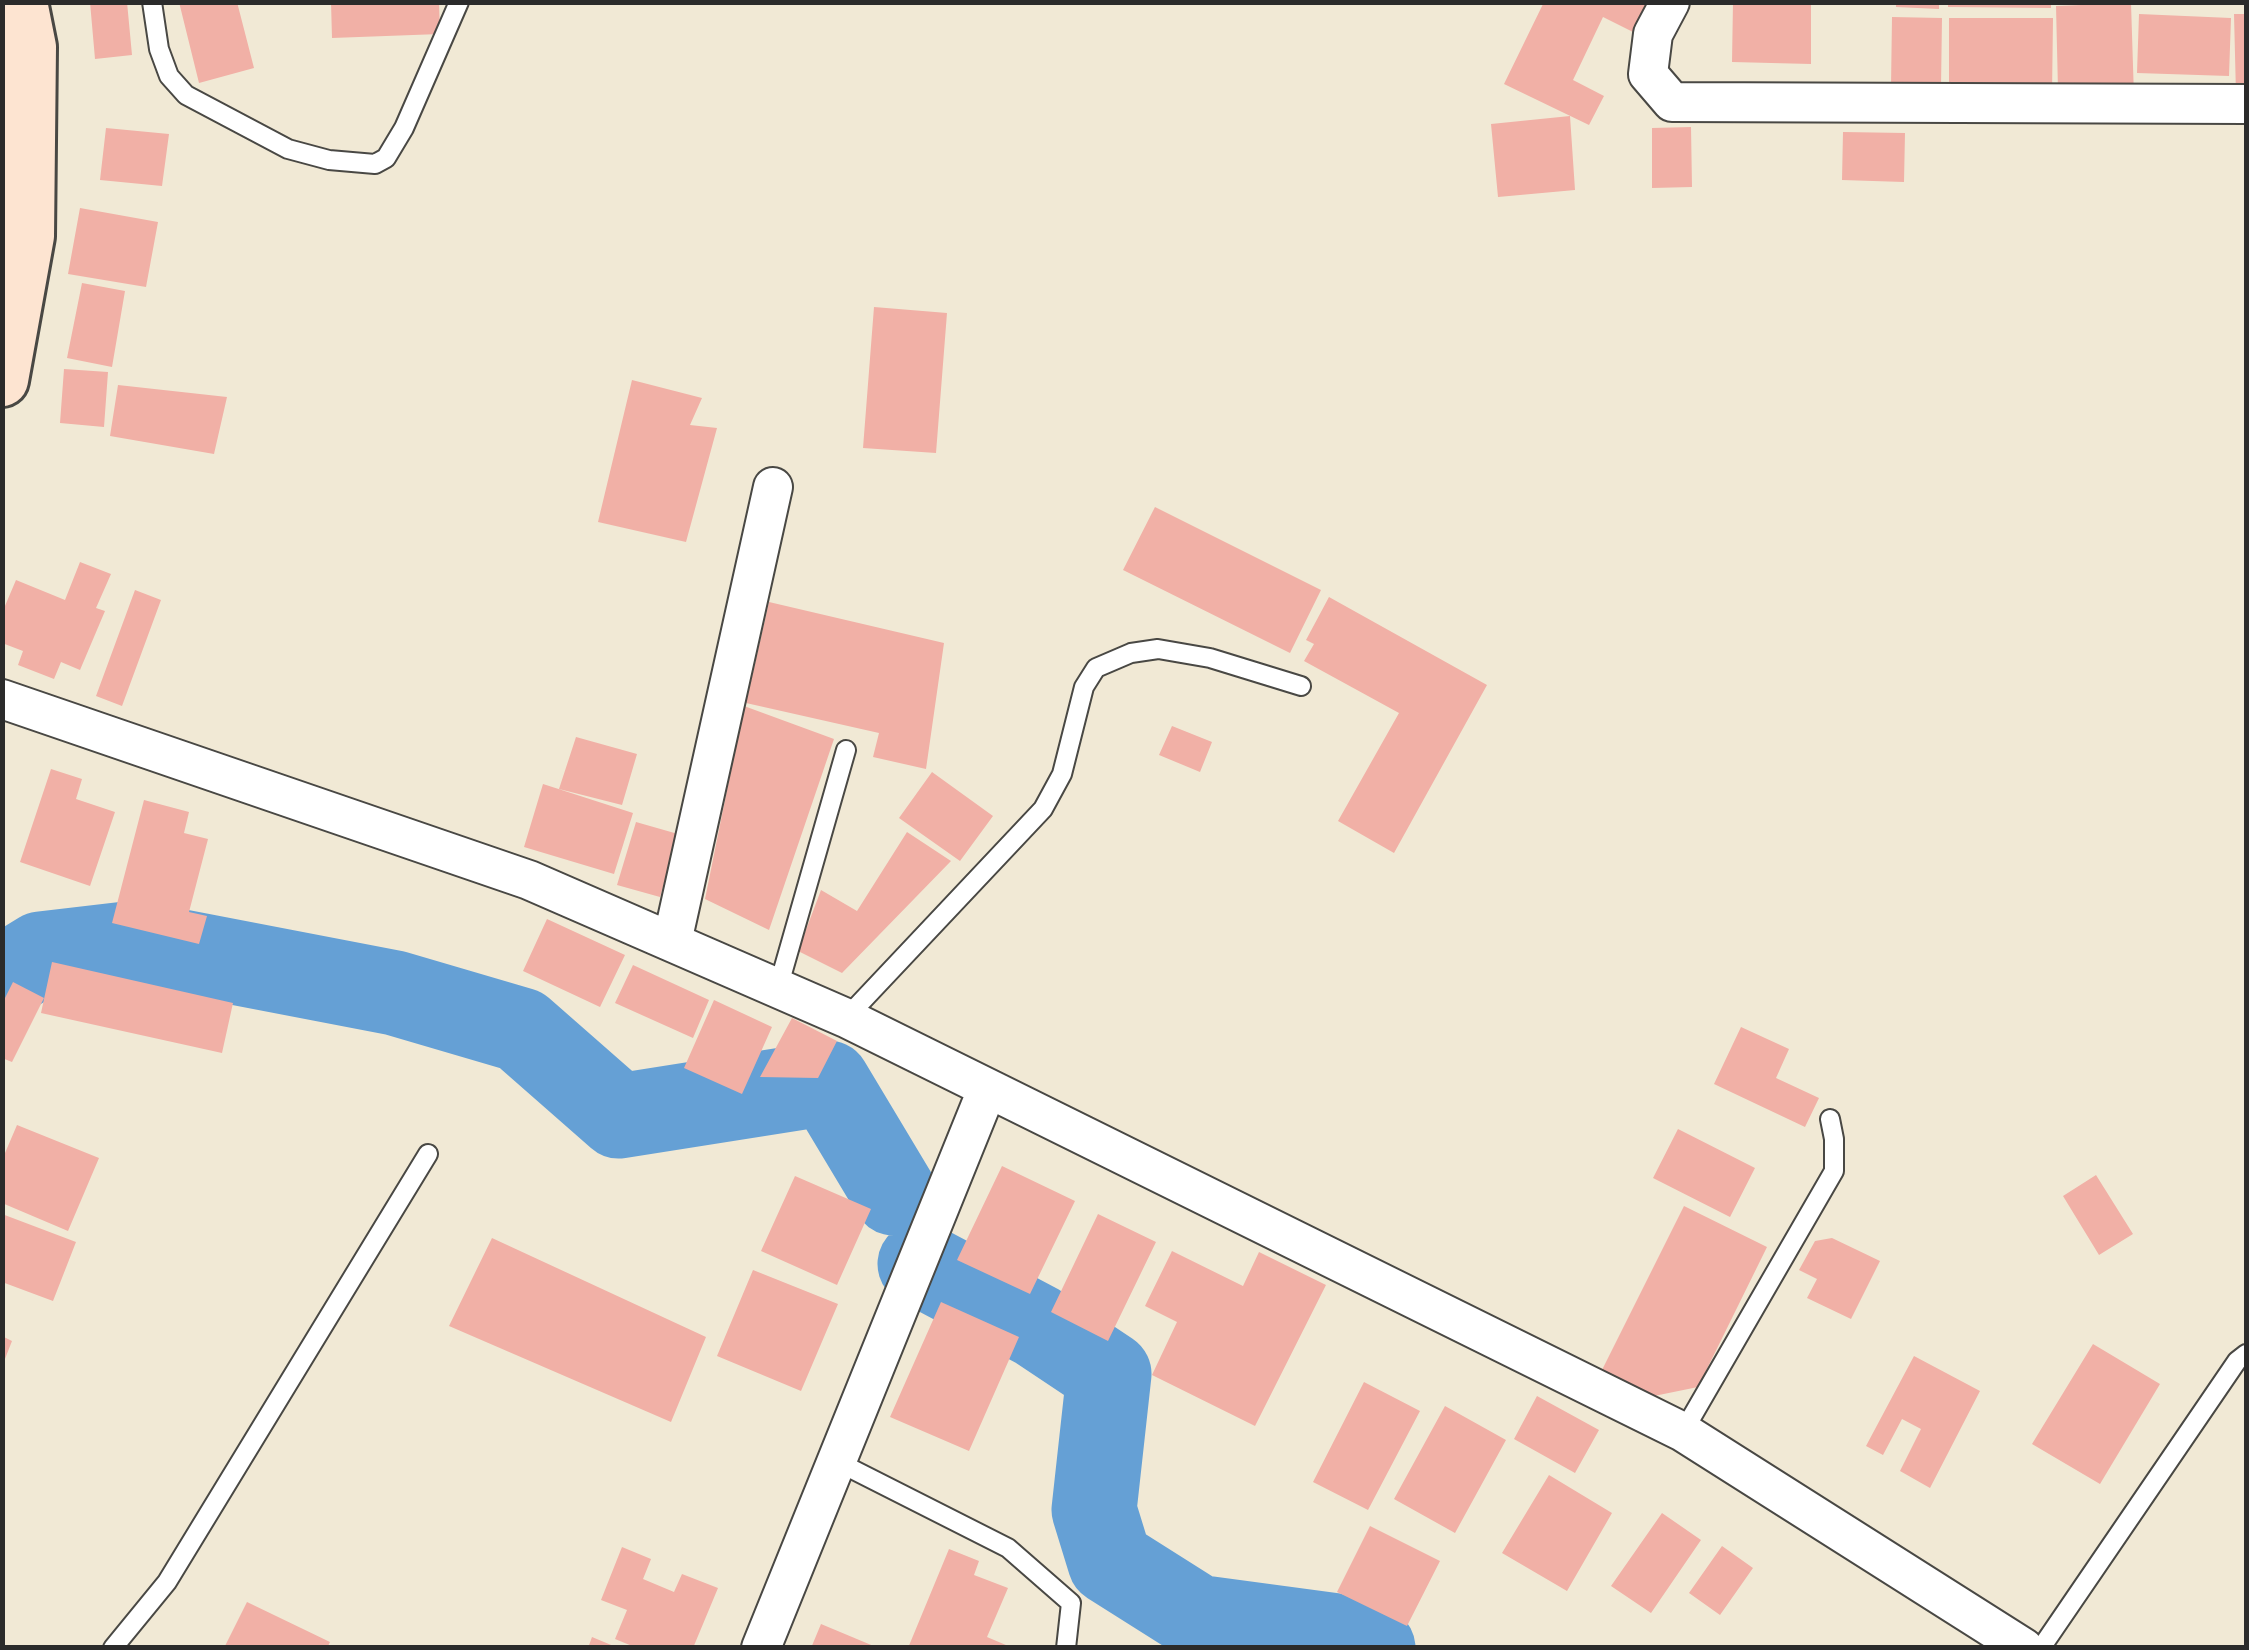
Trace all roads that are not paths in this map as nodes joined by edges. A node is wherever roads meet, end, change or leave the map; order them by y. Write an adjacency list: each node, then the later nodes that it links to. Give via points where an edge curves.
1 (20, 2): 6 (main road, via 30,46 28,236)
2 (152, 2): 3 (lane, via 159,49 186,95 288,149 354,164 386,158)
3 (459, 2)
4 (1670, 2): 5 (street, via 1653,34 1648,74 1672,102)
5 (2246, 104)
6 (2, 380)
7 (773, 487): 11 (street)
8 (1302, 686): 13 (lane, via 1158,649 1131,652 1096,668 1084,688 1062,774 1043,809)
9 (2, 700): 11 (street, via 529,880)
10 (846, 750): 12 (lane)
11 (672, 942): 12 (street)
12 (778, 988): 13 (street)
13 (846, 1018): 14 (street)
14 (987, 1090): 18 (street); 19 (street)
15 (1830, 1118): 18 (lane, via 1834,1171)
16 (428, 1154): 20 (lane, via 167,1582)
17 (2246, 1354): 24 (lane)
18 (1683, 1432): 23 (street)
19 (836, 1461): 21 (street); 22 (lane, via 1008,1548 1070,1603)
20 (113, 1648)
21 (761, 1648)
22 (1066, 1648)
23 (2024, 1648)
24 (2041, 1648)

